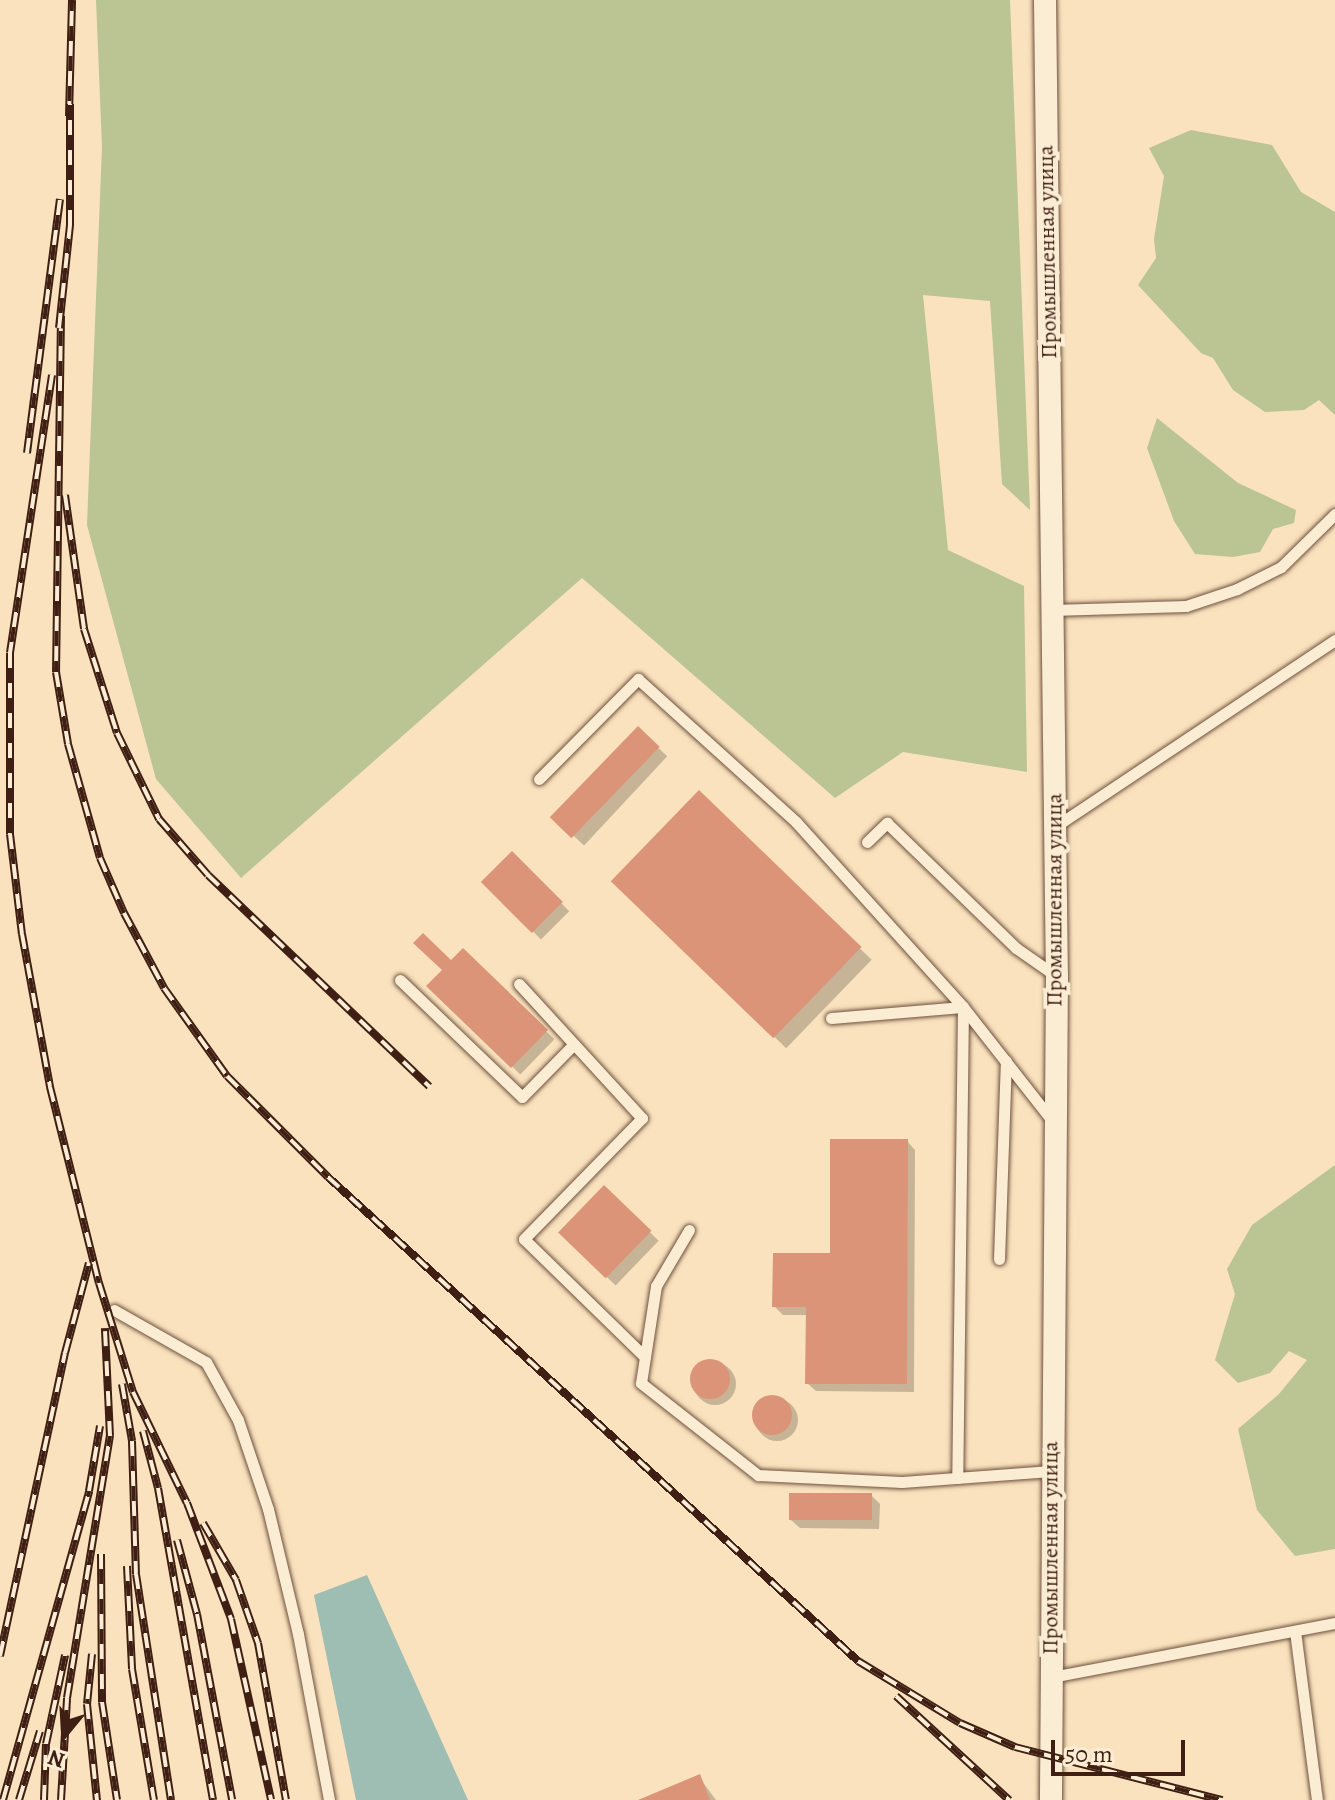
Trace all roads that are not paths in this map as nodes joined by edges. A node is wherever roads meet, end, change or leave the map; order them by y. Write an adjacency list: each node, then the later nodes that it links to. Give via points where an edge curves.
1 (1045, 0): 3 (street, Промышленная улица)
2 (1335, 514): 3 (lane, via 1281,567 1186,606)
3 (1052, 610): 6 (street, Промышленная улица)
4 (1335, 640): 6 (lane)
5 (539, 779): 11 (lane, via 638,679 796,822)
6 (1055, 827): 8 (street, Промышленная улица)
7 (867, 842): 8 (lane, via 887,823 1016,948)
8 (1057, 976): 15 (street, Промышленная улица)
9 (400, 980): 13 (lane, via 522,1097)
10 (519, 984): 13 (lane)
11 (963, 1007): 12 (lane); 14 (lane); 21 (lane)
12 (831, 1018)
13 (574, 1044): 19 (lane, via 642,1118 524,1239)
14 (1006, 1061): 15 (lane); 17 (lane)
15 (1055, 1123): 20 (street, Промышленная улица)
16 (689, 1230): 19 (lane, via 656,1286)
17 (999, 1259)
18 (114, 1310): 25 (lane, via 206,1362 238,1420 268,1509)
19 (645, 1357): 21 (lane, via 641,1383 758,1475 902,1482)
20 (1051, 1471): 21 (lane); 24 (street, Промышленная улица)
21 (957, 1478)
22 (1335, 1623): 23 (lane)
23 (1295, 1631): 24 (lane); 27 (lane)
24 (1051, 1677): 26 (street, Промышленная улица)
25 (329, 1800)
26 (1051, 1800)
27 (1317, 1800)

